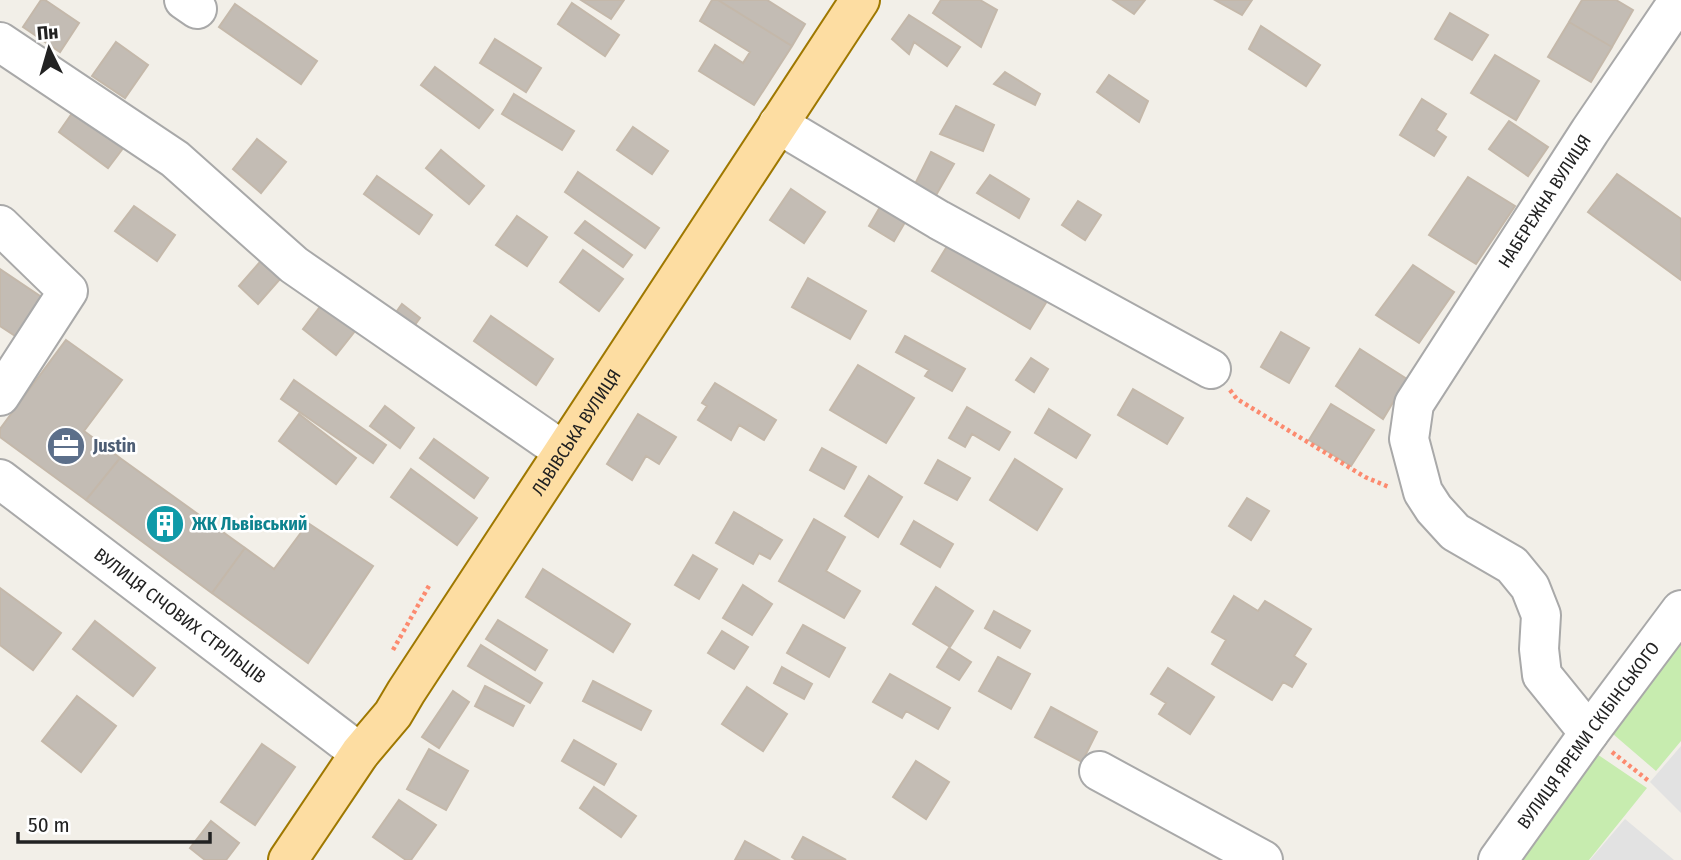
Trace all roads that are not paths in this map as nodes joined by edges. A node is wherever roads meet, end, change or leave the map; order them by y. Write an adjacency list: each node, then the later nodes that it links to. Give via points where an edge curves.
1 (860, 0): 4 (main road, ЛЬВІВСЬКА ВУЛИЦЯ)
2 (1679, 0): 11 (street, НАБЕРЕЖНА ВУЛИЦЯ, via 1414,404 1409,439 1423,492 1434,509 1455,532 1512,565 1530,587 1541,615 1542,675)
3 (0, 42): 8 (street, via 175,159 294,265)
4 (778, 124): 6 (street, via 939,220); 8 (main road, ЛЬВІВСЬКА ВУЛИЦЯ)
5 (0, 225): 7 (street, via 68,291)
6 (1211, 369)
7 (0, 396)
8 (564, 451): 12 (main road, ЛЬВІВСЬКА ВУЛИЦЯ, via 393,714)
9 (0, 479): 12 (street, ВУЛИЦЯ СІЧОВИХ СТРІЛЬЦІВ)
10 (1681, 610): 11 (street, ВУЛИЦЯ ЯРЕМИ СКІБІНСЬКОГО)
11 (1589, 733): 16 (street, ВУЛИЦЯ ЯРЕМИ СКІБІНСЬКОГО)
12 (360, 753): 14 (main road, ЛЬВІВСЬКА ВУЛИЦЯ)
13 (1099, 771): 15 (street)
14 (288, 860)
15 (1264, 860)
16 (1498, 860)

